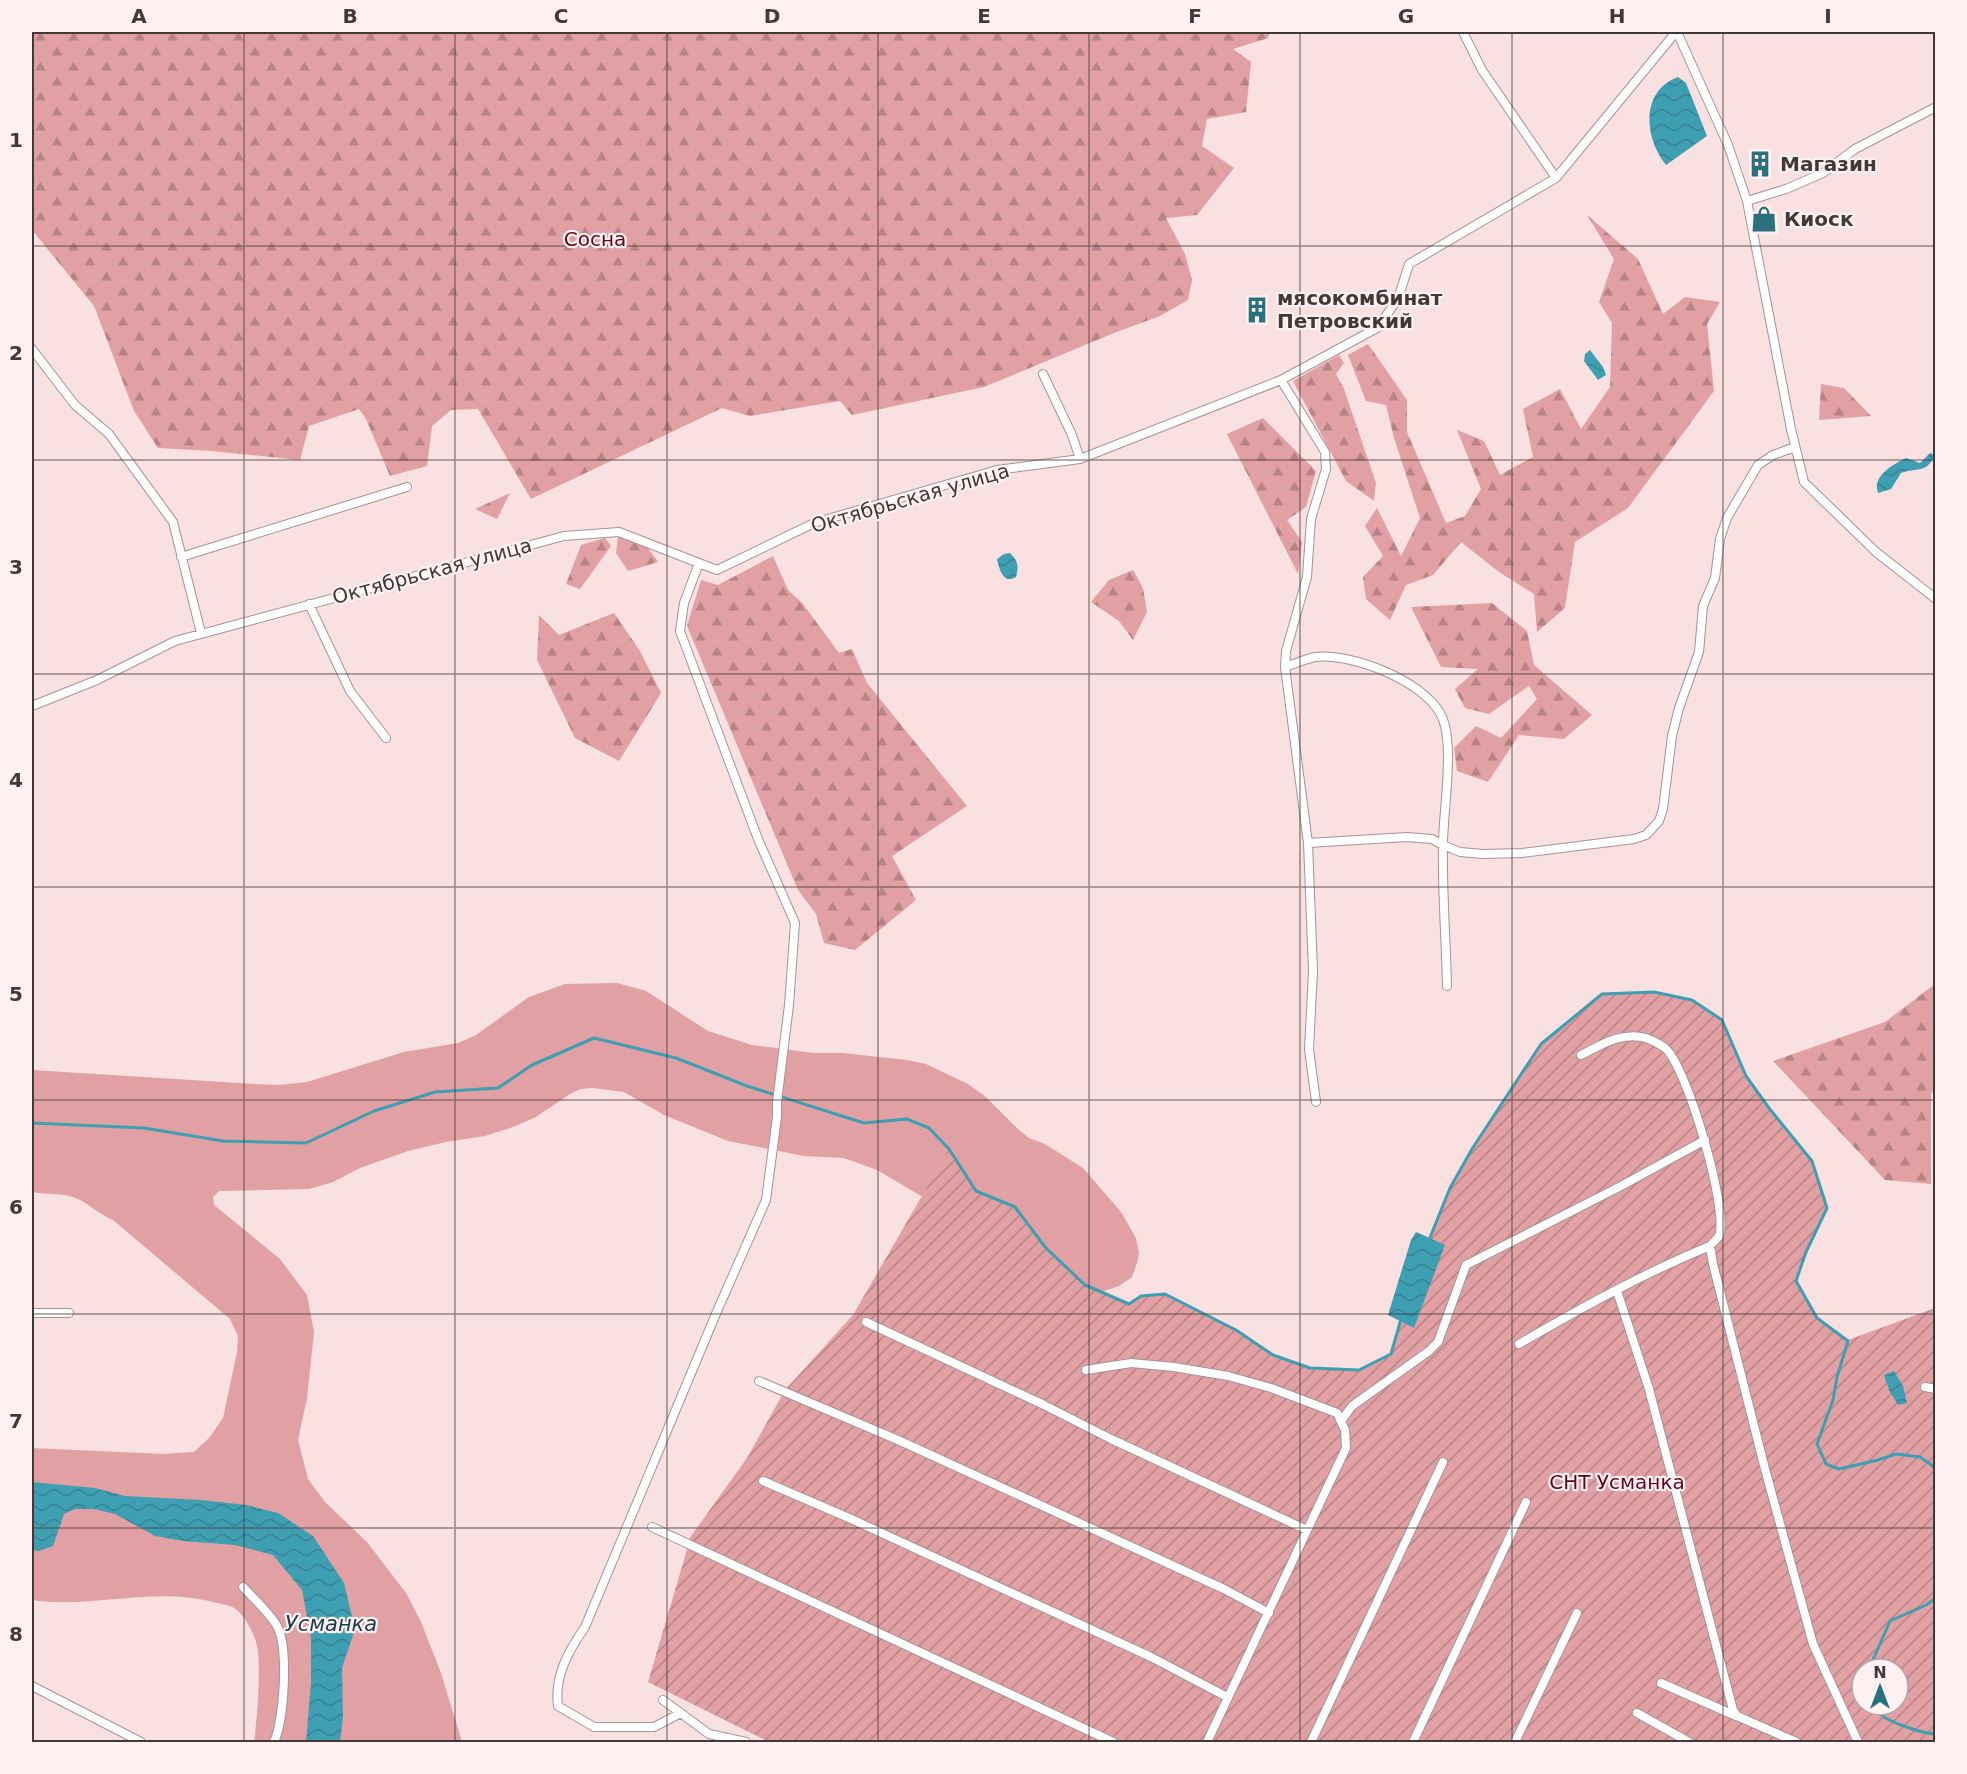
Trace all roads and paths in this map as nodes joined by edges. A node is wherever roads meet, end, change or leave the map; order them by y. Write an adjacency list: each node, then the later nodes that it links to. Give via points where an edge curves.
1 (1463, 32): 4 (street, via 1482,70)
2 (1677, 32): 4 (street, Октябрьская улица); 5 (street, via 1728,146)
3 (1935, 107): 5 (street, via 1855,149 1822,173)
4 (1556, 178): 8 (street, Октябрьская улица, via 1409,264 1398,299 1377,328)
5 (1747, 201): 9 (street)
6 (32, 349): 12 (street, via 75,405 109,434 173,522)
7 (1043, 374): 10 (street)
8 (1281, 380): 10 (street, Октябрьская улица); 17 (street, via 1325,452 1326,469 1311,519 1307,577 1286,651)
9 (1795, 447): 14 (street, via 1804,482 1869,545); 21 (street, via 1758,465 1727,518 1714,578 1703,606 1699,652 1672,736 1659,821 1646,835 1634,839 1522,853 1460,852)
10 (1080, 459): 13 (street, Октябрьская улица, via 997,470 814,523 717,570)
11 (407, 487): 12 (street)
12 (181, 556): 16 (street)
13 (699, 563): 15 (street, Октябрьская улица, via 619,532 564,536); 49 (street, via 684,603 680,631 758,839 795,923 777,1117 766,1200 585,1627 567,1653 556,1691 558,1706 594,1727 654,1726)
14 (1935, 599)
15 (309, 604): 16 (street, Октябрьская улица); 19 (street, via 350,691)
16 (201, 633): 18 (street, Октябрьская улица)
17 (1285, 668): 20 (street); 21 (street, via 1315,657 1343,658 1383,669 1426,696 1441,713 1448,738)
18 (32, 706)
19 (386, 738)
20 (1308, 843): 21 (street, via 1407,837 1432,839); 24 (street, via 1313,971 1310,1049)
21 (1443, 845): 22 (street)
22 (1447, 986)
23 (1581, 1055): 25 (street, via 1615,1038 1645,1038 1666,1048 1676,1063)
24 (1316, 1102)
25 (1705, 1140): 26 (street, via 1721,1219 1719,1236); 36 (street, via 1466,1265 1438,1342 1352,1406)
26 (1710, 1246): 27 (street); 62 (street, via 1765,1469 1814,1644)
27 (1617, 1291): 31 (street); 51 (street, via 1649,1389 1712,1635)
28 (32, 1313): 29 (street)
29 (69, 1314)
30 (866, 1323): 41 (street)
31 (1519, 1344)
32 (1086, 1370): 36 (street, via 1131,1363 1228,1376 1337,1413)
33 (759, 1381): 43 (street, via 898,1440)
34 (1925, 1388): 35 (street)
35 (1935, 1389)
36 (1341, 1421): 41 (street, via 1346,1430 1346,1448)
37 (1443, 1462): 57 (street)
38 (763, 1481): 47 (street, via 1140,1652)
39 (1526, 1502): 58 (street)
40 (652, 1527): 55 (street)
41 (1307, 1530): 43 (street)
42 (243, 1587): 53 (street, via 278,1627 285,1668)
43 (1269, 1613): 47 (street)
44 (1577, 1613): 59 (street)
45 (1661, 1683): 51 (street)
46 (32, 1686): 52 (street)
47 (1227, 1697): 56 (street)
48 (663, 1700): 49 (street)
49 (681, 1713): 54 (street, via 709,1734)
50 (1637, 1713): 60 (street)
51 (1737, 1716): 61 (street)
52 (141, 1743)
53 (274, 1743)
54 (746, 1743)
55 (1113, 1743)
56 (1207, 1743)
57 (1311, 1743)
58 (1413, 1743)
59 (1515, 1743)
60 (1689, 1743)
61 (1796, 1743)
62 (1858, 1743)

